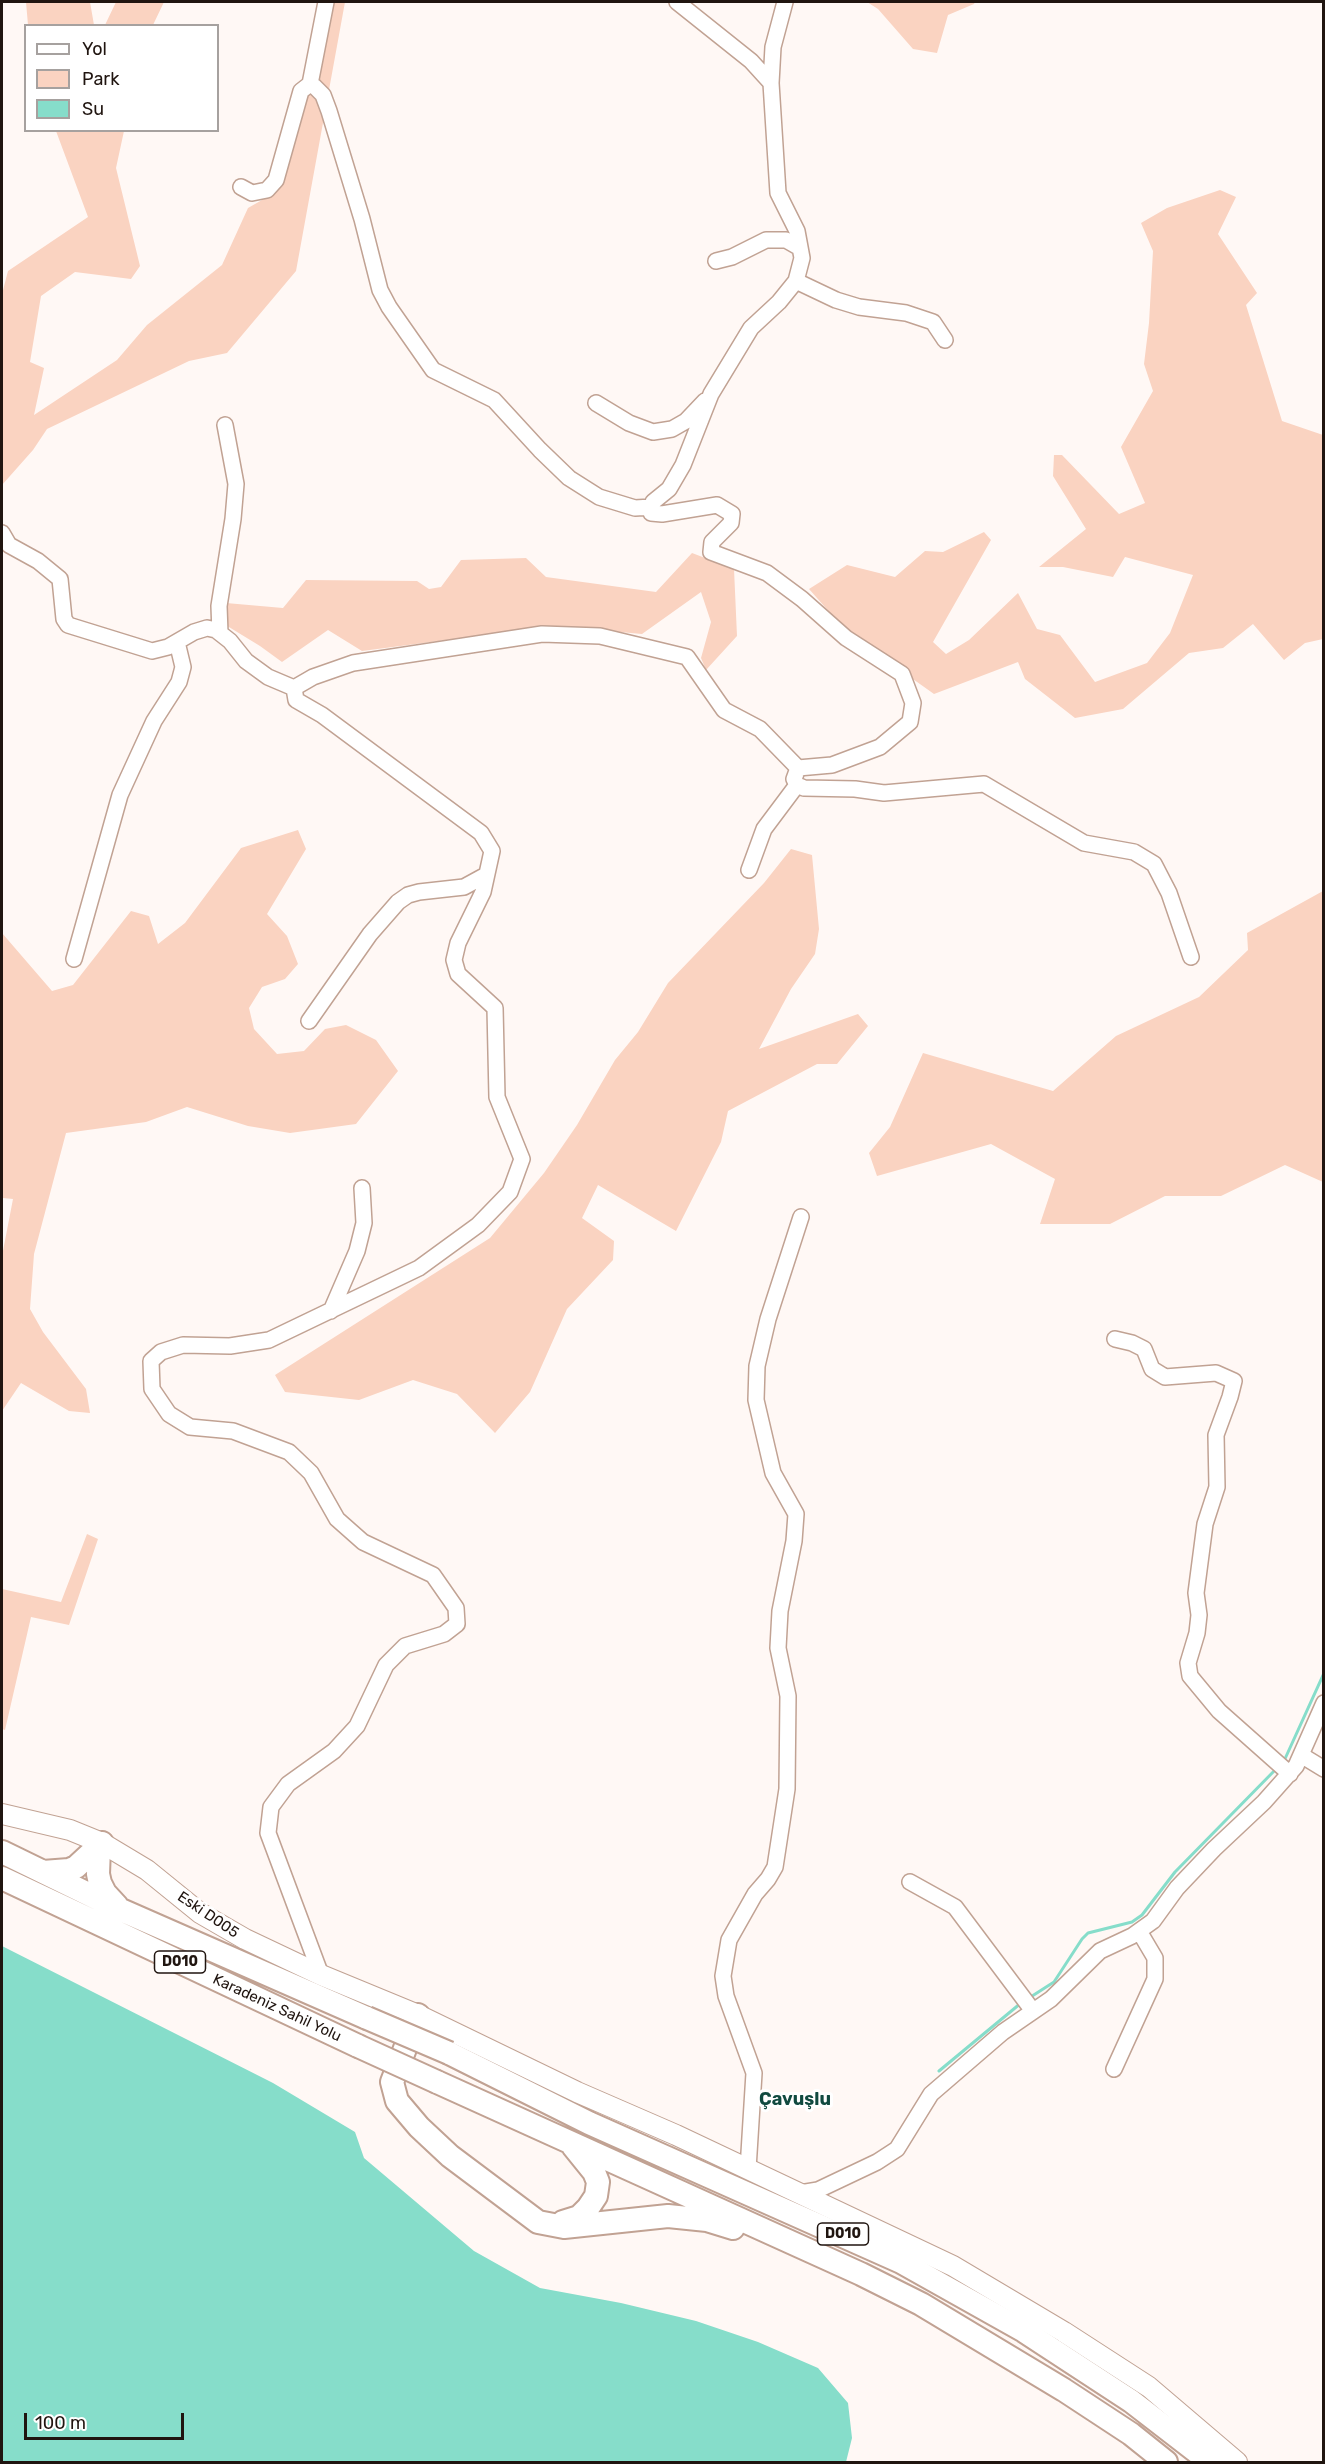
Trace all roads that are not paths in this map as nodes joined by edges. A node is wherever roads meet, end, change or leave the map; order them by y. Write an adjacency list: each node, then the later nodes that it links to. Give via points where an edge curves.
1 (326, 2): 5 (street)
2 (677, 2): 4 (street, via 751,61)
3 (784, 2): 4 (street, via 773,47)
4 (771, 83): 7 (street, via 778,193 797,231)
5 (310, 84): 6 (street, via 301,91 294,109 276,180 267,190 252,193); 14 (street, via 323,95 329,111 380,290 433,370 494,400 569,478 599,497 635,508)
6 (241, 188)
7 (800, 248): 8 (street, via 786,240 766,240); 9 (street, via 802,258)
8 (716, 261)
9 (796, 281): 10 (street, via 859,308 906,313 933,322); 11 (street, via 751,328)
10 (945, 340)
11 (711, 394): 12 (street, via 686,421 672,429 653,432); 14 (street, via 683,465)
12 (596, 403)
13 (225, 426): 16 (street, via 236,484 219,606)
14 (652, 507): 19 (street, via 651,513 662,513 717,505 732,514 731,523 712,542 711,552 766,573 846,638 902,674 913,703 910,722 880,747 832,765)
15 (2, 533): 17 (street, via 9,545 60,579 68,625 152,651)
16 (220, 633): 17 (street, via 207,628); 18 (street, via 246,661 268,677)
17 (177, 642): 24 (street, via 183,667 179,682 154,721 120,795)
18 (294, 687): 19 (street, via 353,663 542,634 600,636 687,657 724,710 760,729); 22 (street, via 296,700 481,833 492,851)
19 (798, 768): 20 (street, via 794,778)
20 (797, 784): 21 (street, via 764,829); 23 (street, via 804,788 884,793 984,784 1084,843 1134,852 1154,864 1169,893)
21 (749, 870)
22 (486, 875): 25 (street, via 464,886 419,892 398,902 370,934); 28 (street, via 483,892 454,960 458,974 495,1008 497,1097 522,1159 510,1192 478,1225 419,1268)
23 (1191, 957)
24 (74, 960)
25 (309, 1021)
26 (362, 1188): 28 (street, via 362,1232)
27 (801, 1218): 47 (street, via 757,1366 756,1400 773,1473 796,1514 780,1611 778,1648 788,1696 787,1789 775,1867 729,1940 723,1977 754,2073)
28 (331, 1311): 42 (street, via 269,1340 230,1346 183,1345 161,1352 151,1361 153,1389 169,1414 190,1427 233,1431 289,1452 311,1473 337,1519 363,1542 433,1575 456,1608 457,1624 444,1634 405,1646 386,1665 357,1726 334,1751 288,1784 271,1807 268,1833)
29 (1115, 1339): 33 (street, via 1144,1349 1152,1370 1165,1377 1216,1373 1234,1381 1215,1435 1217,1487 1203,1542 1196,1593 1197,1633 1188,1663 1191,1676 1219,1711)
30 (1323, 1702): 31 (street)
31 (1301, 1755): 32 (street); 33 (street)
32 (1323, 1769)
33 (1290, 1774): 41 (street, via 1177,1888 1153,1921)
34 (2, 1814): 35 (main road, Eski D005, via 70,1830)
35 (101, 1846): 37 (highway, via 69,1870); 40 (highway, via 100,1883); 42 (main road, Eski D005, via 147,1870 222,1927)
36 (2, 1852): 37 (highway, D010)
37 (41, 1872): 40 (highway, D010)
38 (2, 1878): 46 (highway, Karadeniz Sahil Yolu / D010, bridge, via 357,2046)
39 (910, 1882): 43 (street, via 955,1907)
40 (121, 1910): 54 (highway, D010, bridge, via 449,2053 589,2123 901,2262 1024,2331 1131,2401)
41 (1139, 1931): 43 (street, via 1100,1951 1051,1999); 45 (street, via 1155,1958 1155,1979)
42 (321, 1975): 44 (main road, Eski D005)
43 (1033, 2011): 48 (street, via 931,2094 897,2149 838,2181)
44 (418, 2015): 47 (main road, Eski D005); 49 (highway, via 392,2082 397,2101 450,2156)
45 (1114, 2069)
46 (565, 2138): 49 (highway, via 594,2172 598,2182 596,2196 579,2217 565,2222); 50 (highway, D010)
47 (748, 2169): 48 (main road, Eski D005)
48 (801, 2193): 55 (main road, Eski D005, via 953,2266 1064,2332 1149,2387)
49 (538, 2222): 50 (highway, via 564,2227 668,2216 707,2220)
50 (802, 2247): 51 (highway, D010, via 921,2304)
51 (1115, 2423): 52 (highway); 53 (highway, D010)
52 (1144, 2463)
53 (1166, 2463)
54 (1210, 2463)
55 (1237, 2463)

